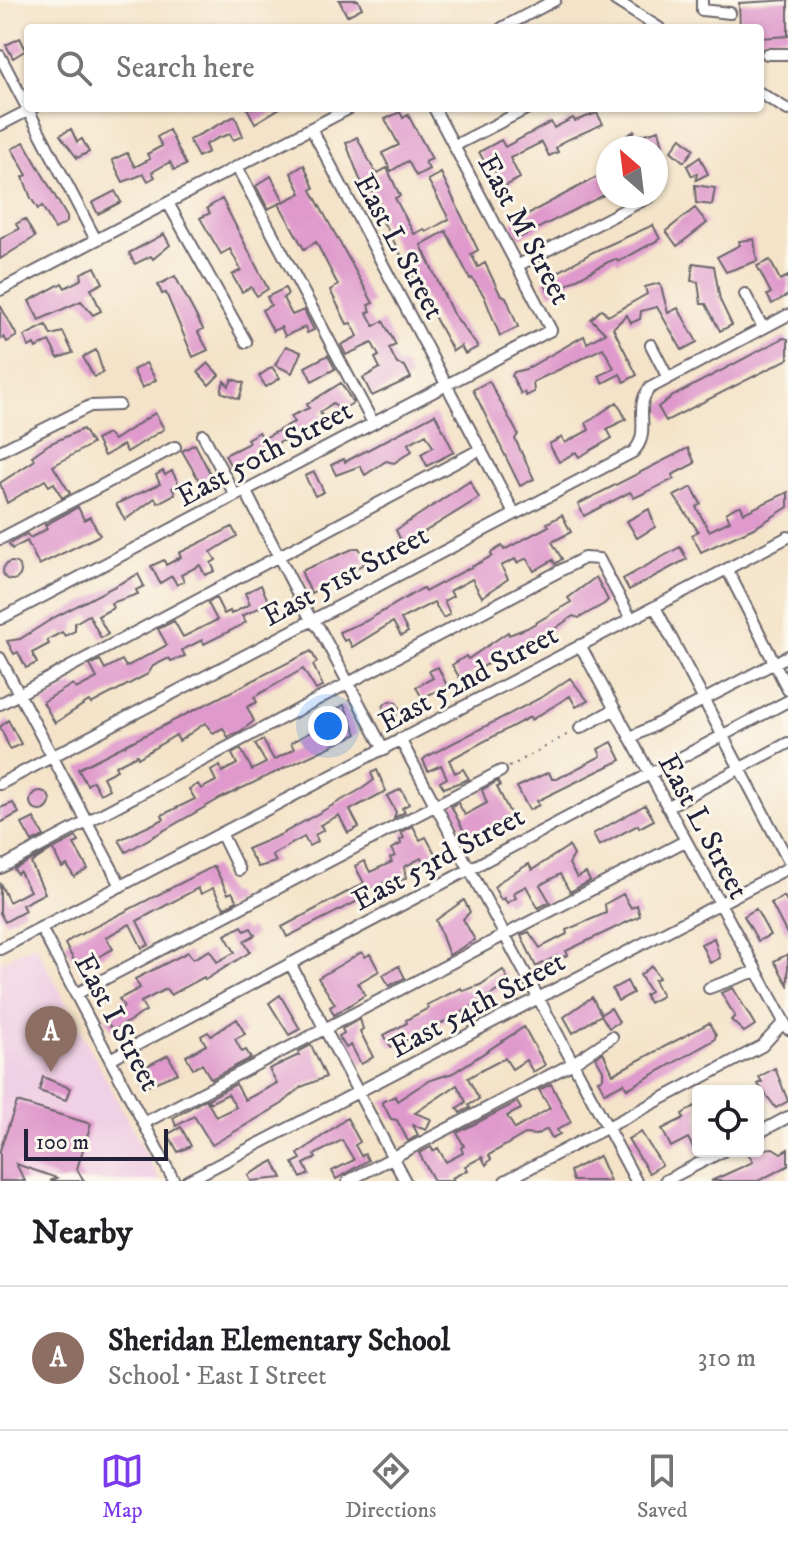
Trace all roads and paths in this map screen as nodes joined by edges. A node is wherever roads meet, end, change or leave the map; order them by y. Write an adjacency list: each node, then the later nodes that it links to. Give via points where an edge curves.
1 (555, 0): 5 (street)
2 (615, 0): 6 (street)
3 (702, 0): 4 (street, via 702,10)
4 (730, 13)
5 (510, 24)
6 (653, 24)
7 (767, 54): 8 (street)
8 (788, 54)
9 (0, 56): 11 (street)
10 (764, 95): 12 (street)
11 (24, 97)
12 (788, 110)
13 (25, 112): 18 (street)
14 (32, 112): 24 (street)
15 (342, 112): 19 (street)
16 (436, 112): 20 (street, East M Street)
17 (520, 112): 20 (street)
18 (0, 125)
19 (311, 128): 21 (street); 34 (street, East L Street)
20 (454, 146): 25 (street, East M Street)
21 (237, 167): 22 (street); 36 (street)
22 (168, 203): 24 (street); 31 (street)
23 (628, 208): 25 (street)
24 (96, 240): 26 (street)
25 (517, 266): 30 (street, East M Street)
26 (0, 290)
27 (745, 294): 29 (street)
28 (788, 315): 29 (street, East 51st Street)
29 (763, 328): 33 (street, East 51st Street)
30 (551, 330): 34 (street, East 50th Street)
31 (246, 342)
32 (651, 345): 33 (street)
33 (668, 378): 42 (street, East 51st Street, via 644,395 643,437 635,450)
34 (447, 385): 36 (street, East 50th Street); 39 (street, East L Street)
35 (119, 405): 40 (street, via 90,406)
36 (373, 423): 41 (street, East 50th Street)
37 (203, 435): 41 (street)
38 (175, 447): 44 (street)
39 (481, 449): 42 (street, East L Street); 45 (street)
40 (0, 451)
41 (240, 492): 45 (street); 48 (street, East 50th Street)
42 (514, 513): 50 (street, East 51st Street)
43 (788, 537): 46 (street, East 52nd Street)
44 (0, 539)
45 (279, 557): 50 (street); 57 (street)
46 (727, 569): 47 (street, East 52nd Street); 54 (street)
47 (655, 607): 49 (street, East 52nd Street); 58 (street)
48 (0, 619)
49 (631, 619): 51 (street, East 52nd Street); 55 (street, via 599,559 591,556)
50 (311, 620): 55 (street); 68 (street, East 51st Street)
51 (580, 645): 61 (street, East L Street); 65 (street, East 52nd Street)
52 (788, 656): 54 (street)
53 (0, 658): 57 (street)
54 (774, 663): 56 (street); 58 (street)
55 (348, 682): 67 (street); 75 (street)
56 (788, 690)
57 (19, 694): 60 (street); 68 (street)
58 (703, 700): 63 (street); 64 (street)
59 (788, 701): 63 (street, East 53rd Street)
60 (0, 704)
61 (615, 709): 62 (street); 64 (street, East L Street)
62 (580, 728): 70 (path)
63 (722, 736): 69 (street); 71 (street, East 53rd Street)
64 (630, 738): 71 (street, East L Street)
65 (400, 739): 67 (street, East 52nd Street); 73 (street)
66 (788, 743): 69 (street)
67 (384, 750): 76 (street, East 52nd Street)
68 (53, 756): 72 (street, East 51st Street); 75 (street)
69 (739, 769): 74 (street); 78 (street)
70 (501, 771): 73 (street)
71 (649, 773): 74 (street, East L Street); 80 (street, East 53rd Street)
72 (0, 784)
73 (437, 805): 80 (street); 91 (street)
74 (667, 807): 77 (street, East L Street)
75 (87, 821): 79 (street); 83 (street)
76 (221, 833): 82 (street); 83 (street, East 52nd Street)
77 (685, 841): 84 (street, East L Street); 86 (street)
78 (788, 860)
79 (0, 868)
80 (472, 868): 86 (street); 88 (street, East 53rd Street)
81 (788, 868): 84 (street, East 54th Street)
82 (239, 870)
83 (121, 886): 85 (street, East 52nd Street)
84 (719, 904): 89 (street, East L Street); 92 (street, East 54th Street)
85 (41, 928): 87 (street, East 52nd Street); 91 (street, East I Street)
86 (506, 934): 92 (street); 94 (street)
87 (0, 949)
88 (290, 963): 94 (street); 96 (street, East 53rd Street)
89 (756, 971): 90 (street); 93 (street, East L Street)
90 (709, 988)
91 (76, 994): 96 (street, East I Street)
92 (538, 998): 97 (street); 98 (street, East 54th Street)
93 (786, 1025): 101 (street, via 762,1046)
94 (325, 1029): 98 (street); 100 (street)
95 (612, 1037): 97 (street)
96 (110, 1059): 100 (street, East I Street)
97 (573, 1063): 101 (street); 103 (street)
98 (358, 1093): 103 (street); 106 (street, East 54th Street)
99 (788, 1117): 102 (street)
100 (144, 1123): 105 (street, East I Street)
101 (607, 1127): 109 (street); 110 (street)
102 (764, 1130)
103 (393, 1157): 107 (street); 108 (street)
104 (711, 1157): 111 (street)
105 (174, 1181)
106 (187, 1181)
107 (348, 1181)
108 (405, 1181)
109 (505, 1181)
110 (636, 1181)
111 (665, 1181)

